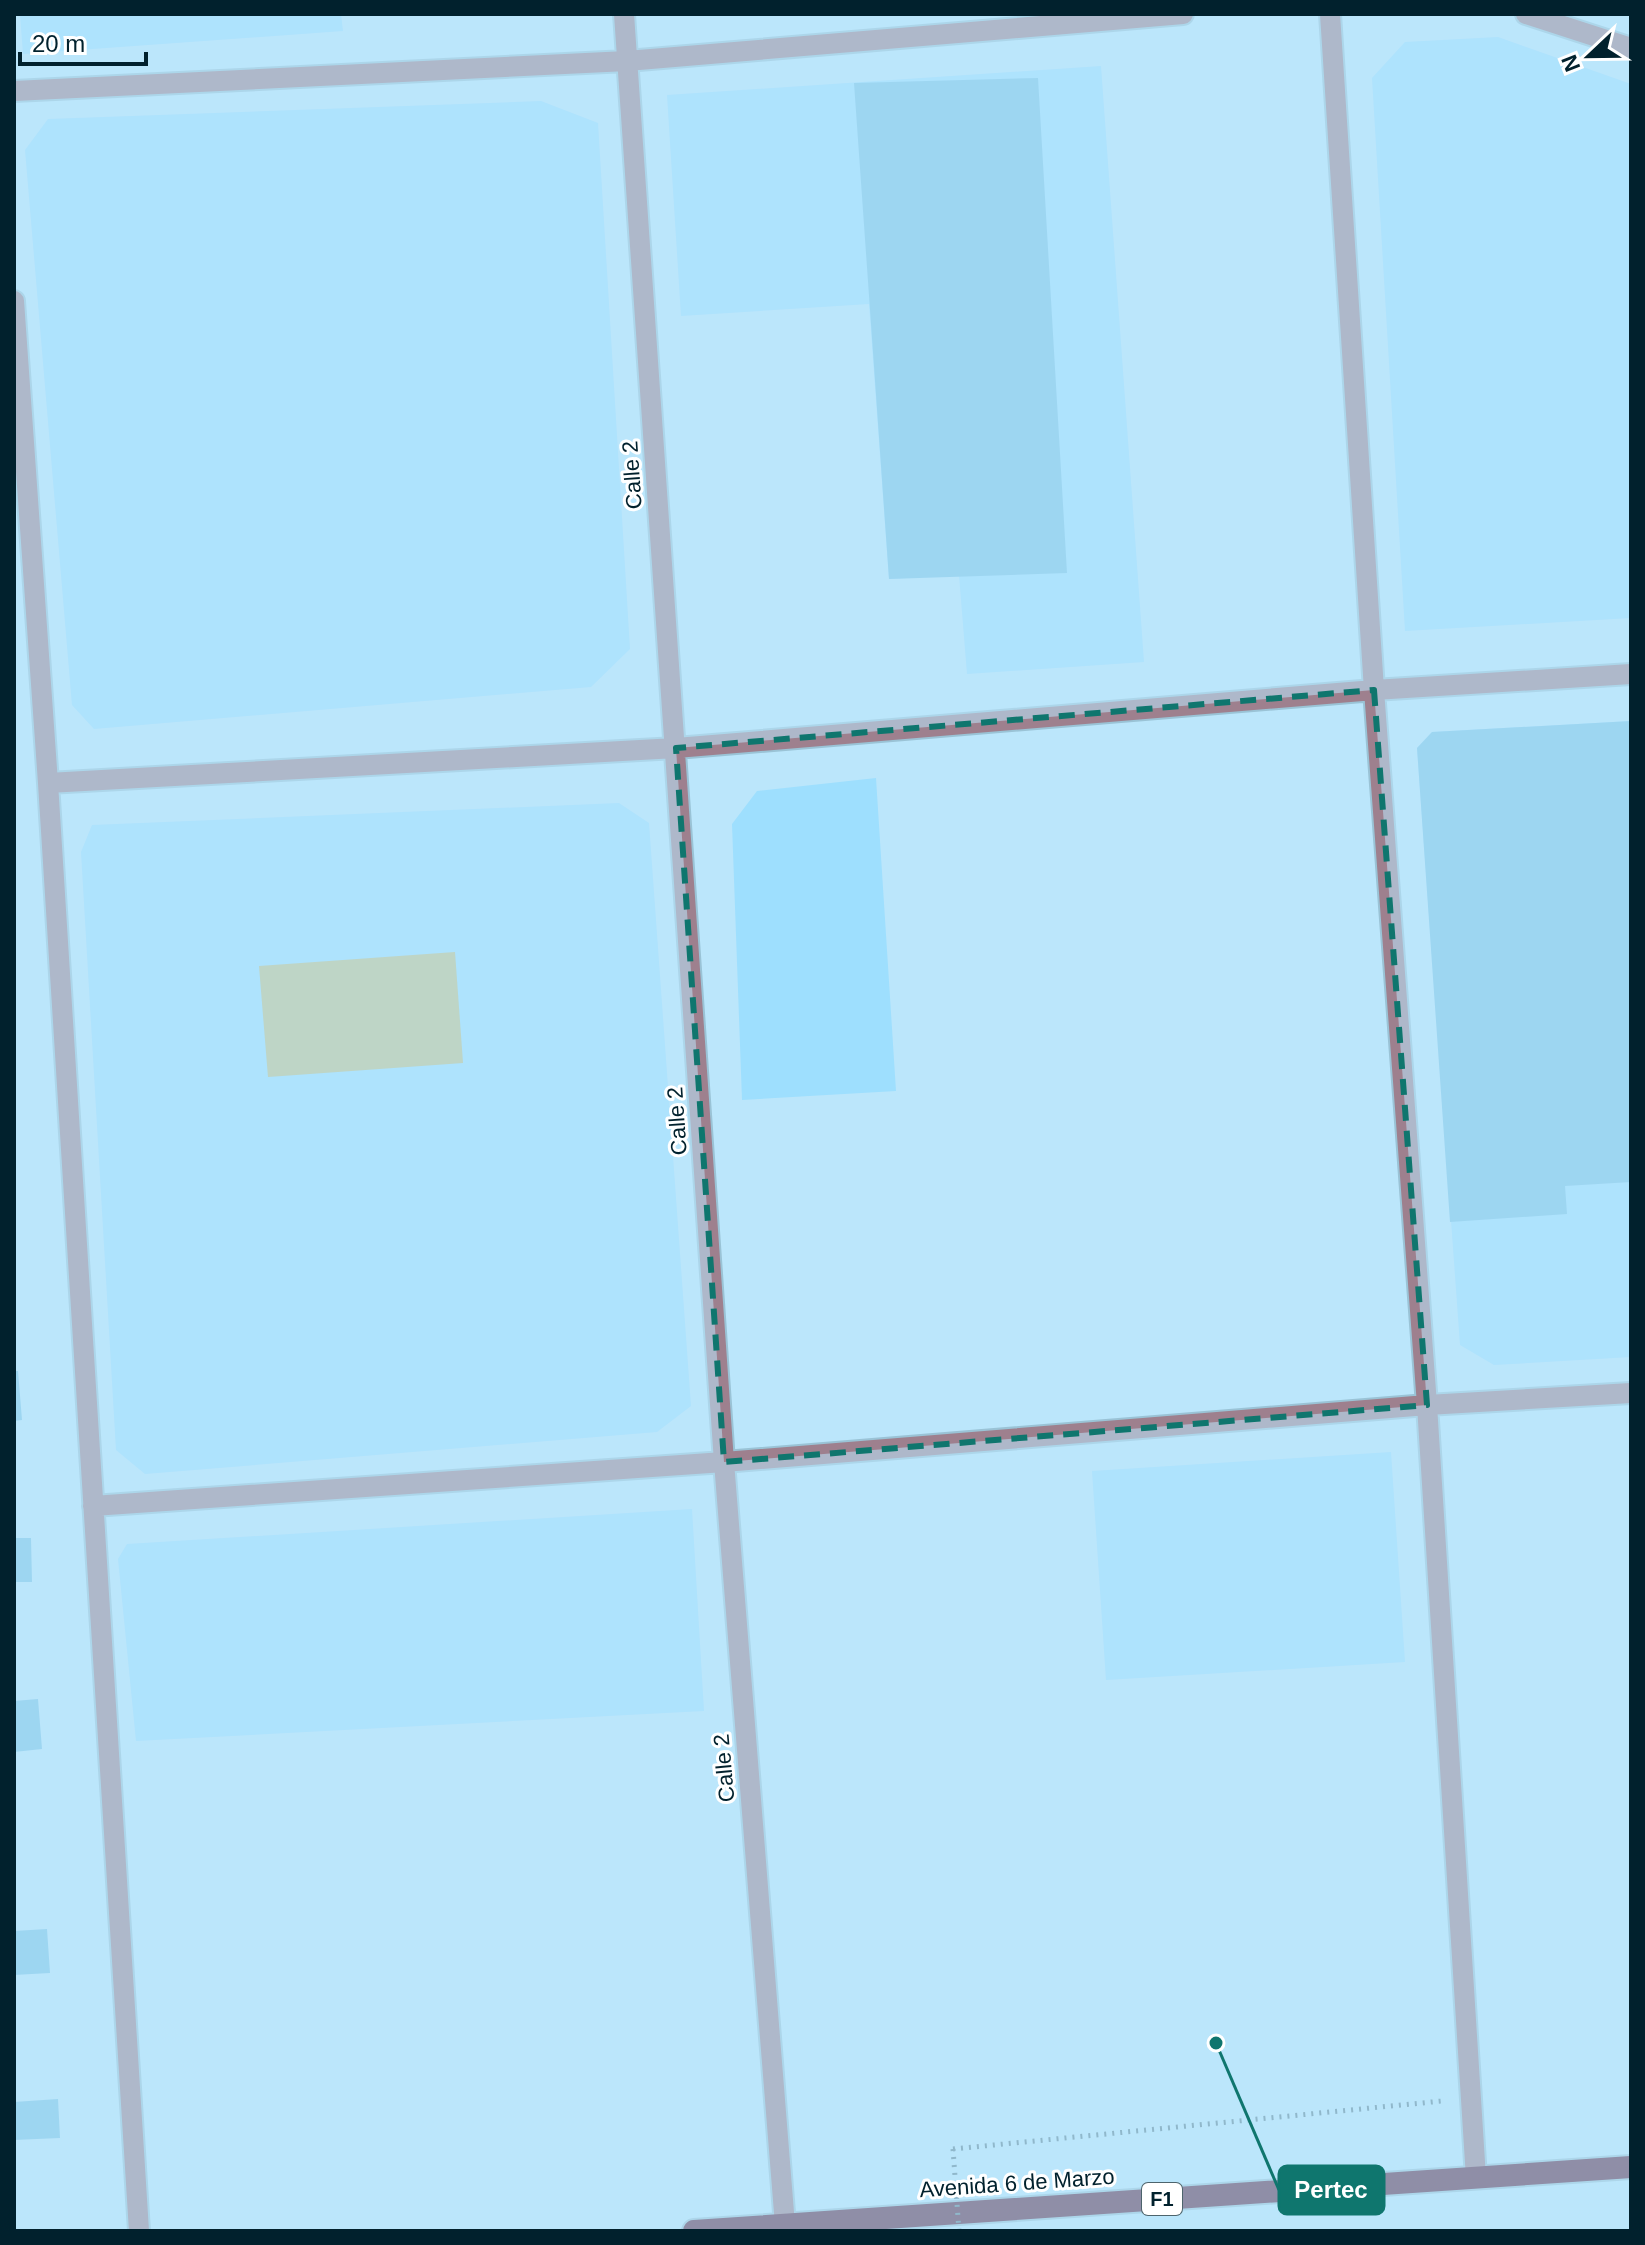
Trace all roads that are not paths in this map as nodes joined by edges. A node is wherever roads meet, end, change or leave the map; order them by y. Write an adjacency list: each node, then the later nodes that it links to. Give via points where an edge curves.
1 (624, 14): 6 (street, Calle 2)
2 (1183, 14): 6 (street)
3 (1330, 14): 10 (street)
4 (1526, 14): 5 (street)
5 (1631, 48)
6 (627, 61): 7 (street); 11 (street, Calle 2)
7 (14, 91)
8 (14, 301): 12 (street)
9 (1631, 674): 10 (street)
10 (1374, 690): 11 (street); 14 (street)
11 (676, 748): 12 (street); 15 (street, Calle 2)
12 (48, 783): 16 (street)
13 (1631, 1393): 14 (street)
14 (1427, 1405): 15 (street); 18 (street)
15 (724, 1462): 16 (street); 19 (street, Calle 2)
16 (93, 1506): 20 (street)
17 (1631, 2167): 18 (highway, Avenida 6 de Marzo / F1)
18 (1476, 2178): 19 (highway, Avenida 6 de Marzo / F1)
19 (785, 2225): 21 (highway, Avenida 6 de Marzo / F1)
20 (139, 2231)
21 (694, 2231)

